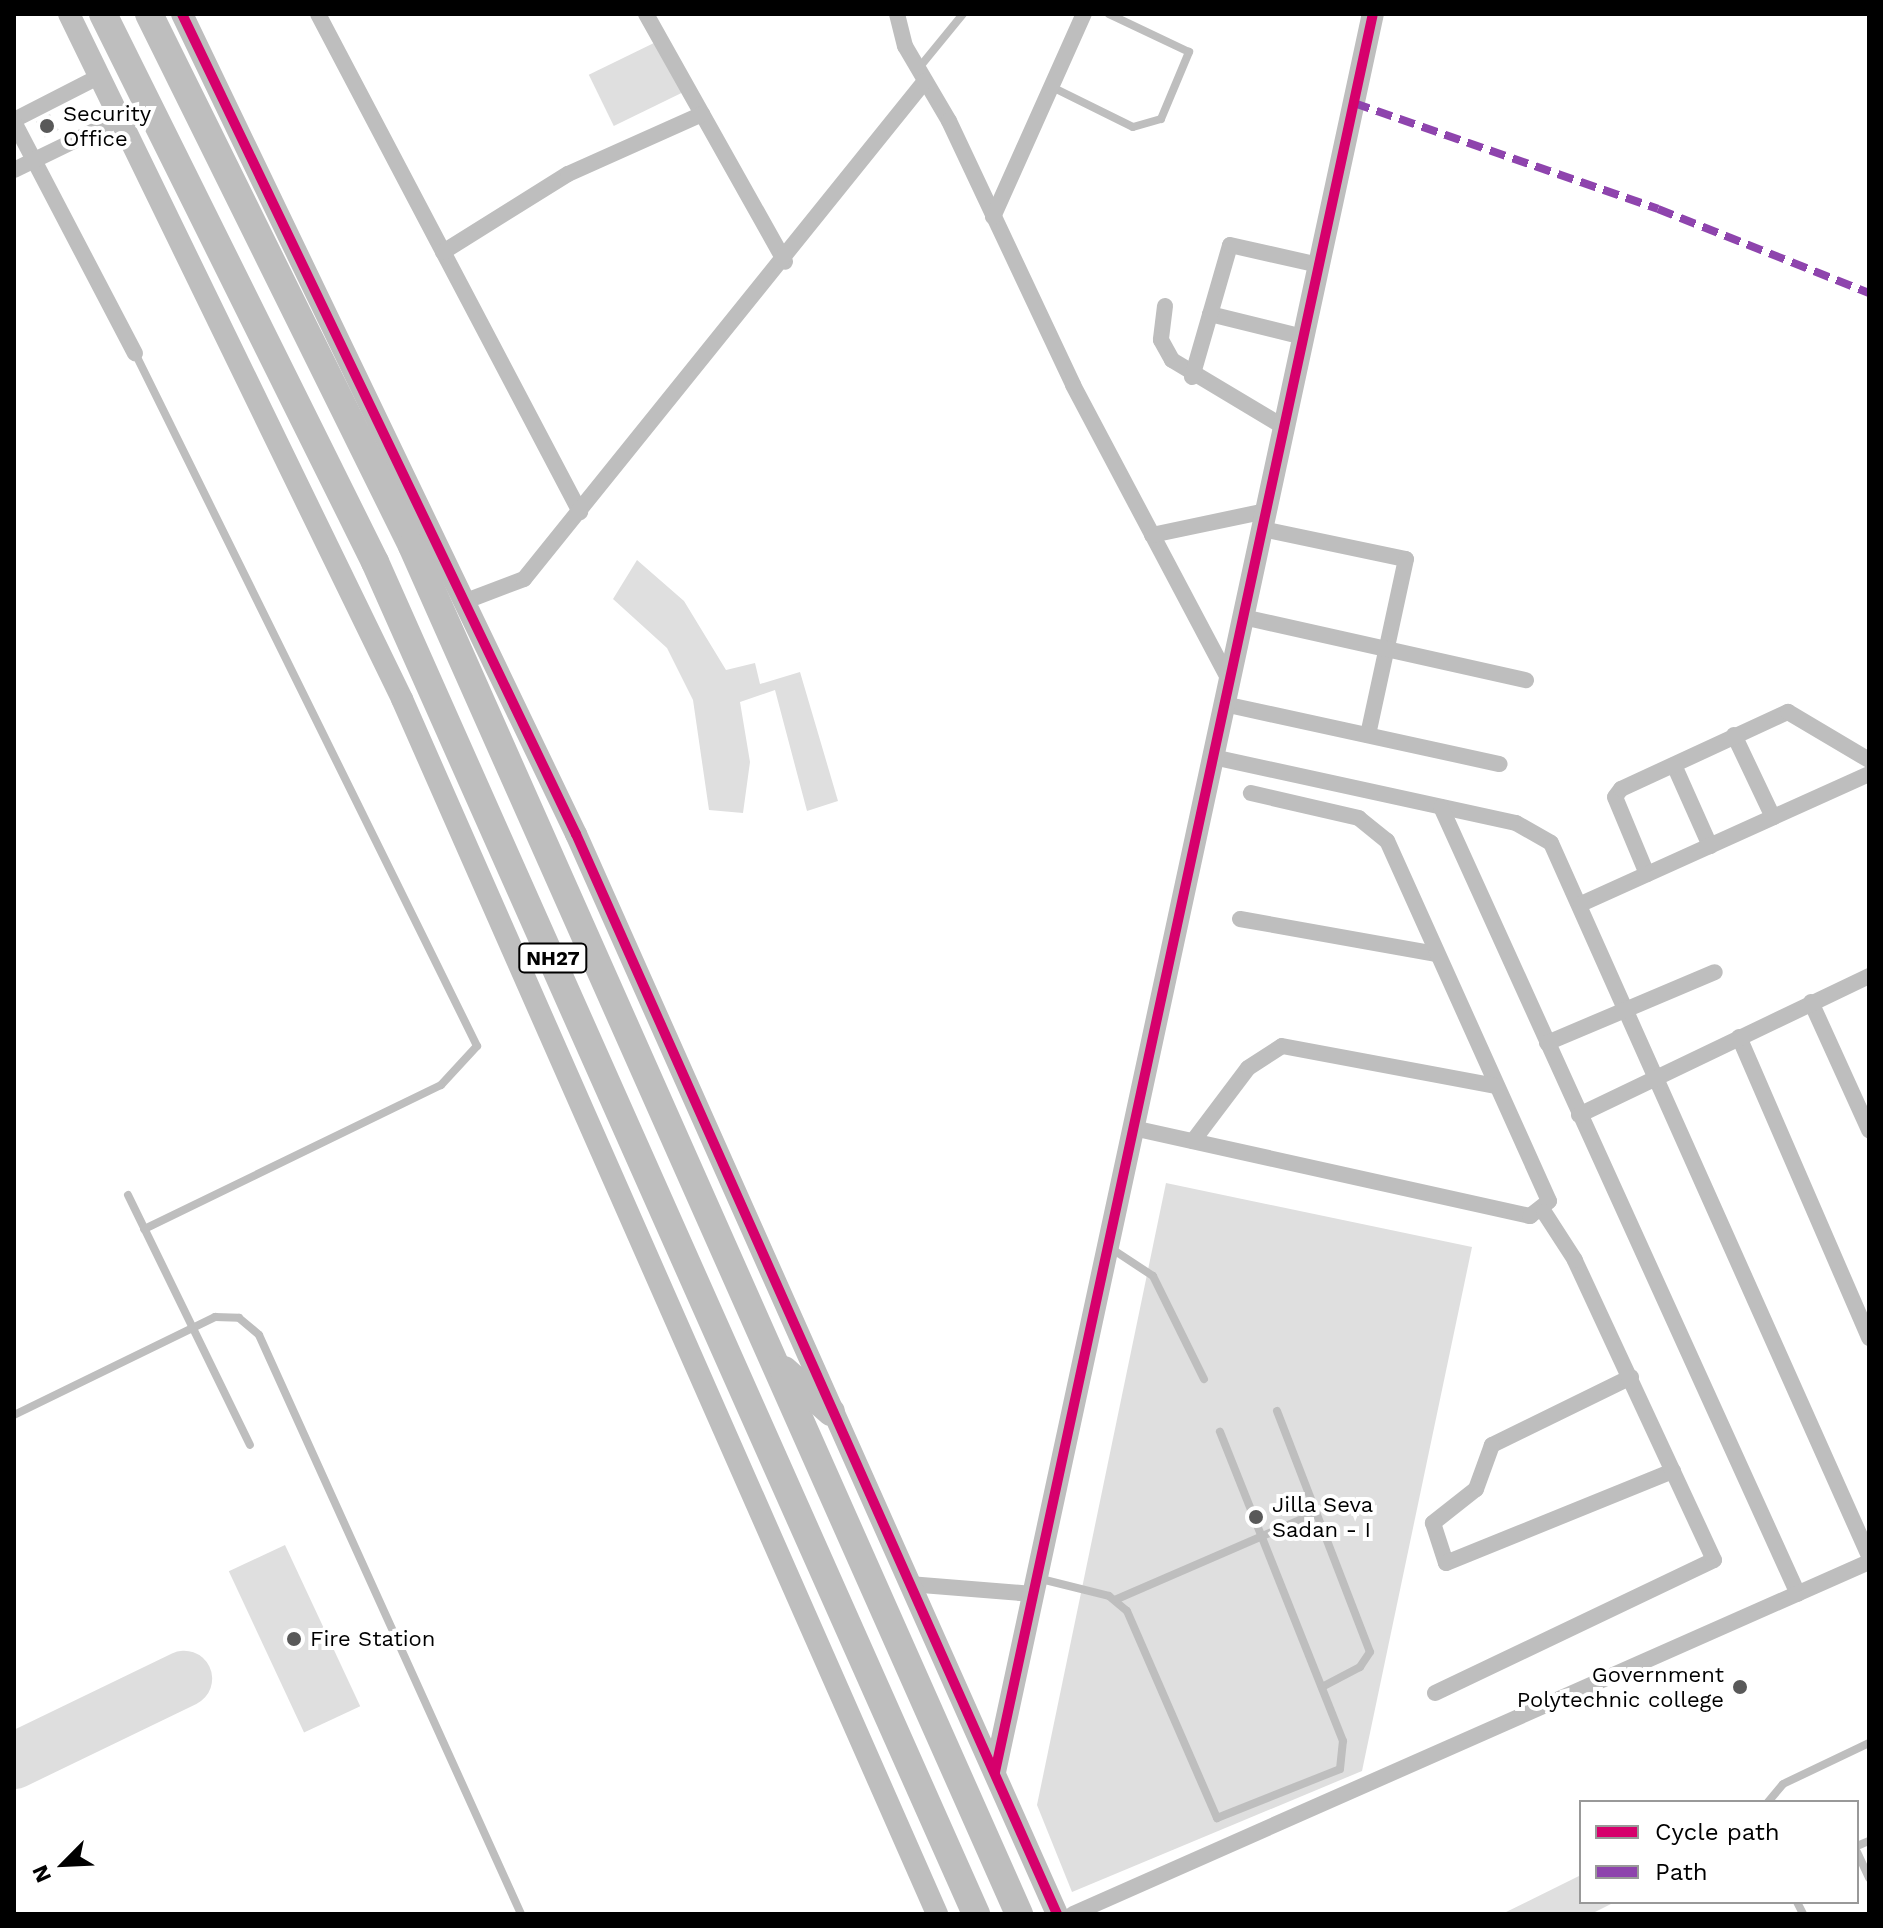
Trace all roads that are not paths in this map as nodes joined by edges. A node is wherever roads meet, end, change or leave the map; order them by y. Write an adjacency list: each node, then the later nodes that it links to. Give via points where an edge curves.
1 (69, 14): 13 (street)
2 (103, 14): 97 (highway, NH27, via 375,562)
3 (149, 14): 72 (highway, NH27, via 412,546)
4 (182, 14): 33 (street)
5 (318, 14): 21 (street)
6 (646, 14): 15 (street)
7 (897, 14): 12 (street)
8 (963, 14): 12 (lane)
9 (1084, 14): 14 (street)
10 (1109, 14): 14 (lane, via 1189,52 1161,119 1133,127)
11 (1373, 14): 23 (street)
12 (921, 75): 20 (street); 22 (street)
13 (100, 76): 16 (street); 17 (street)
14 (1052, 87): 20 (street)
15 (702, 114): 21 (street, via 568,174); 22 (street)
16 (121, 118): 18 (street); 96 (street, via 402,699)
17 (14, 121): 18 (street)
18 (33, 161): 19 (street); 27 (street)
19 (14, 170)
20 (993, 217): 32 (street)
21 (443, 252): 30 (street)
22 (785, 262): 30 (street)
23 (1319, 265): 25 (street, via 1230,245); 26 (street)
24 (1165, 306): 28 (street, via 1161,340)
25 (1210, 314): 26 (street); 28 (street)
26 (1303, 337): 29 (street)
27 (135, 353): 68 (lane, via 477,1046 441,1085)
28 (1192, 377): 29 (street)
29 (1284, 427): 31 (street)
30 (580, 512): 33 (street, via 524,579)
31 (1264, 520): 32 (street); 34 (street); 35 (street, via 1406,559)
32 (1152, 535): 36 (street)
33 (466, 601): 76 (street)
34 (1243, 617): 35 (street); 36 (street)
35 (1389, 650): 37 (street); 39 (street)
36 (1229, 680): 38 (street)
37 (1526, 680)
38 (1224, 704): 39 (street); 41 (street)
39 (1368, 735): 43 (street)
40 (1734, 735): 42 (street, via 1788,712); 44 (street); 48 (street)
41 (1213, 757): 47 (street); 63 (street)
42 (1869, 760)
43 (1500, 764)
44 (1674, 765): 49 (street); 50 (street, via 1615,793)
45 (1869, 774): 48 (street)
46 (1251, 793): 53 (street, via 1377,828)
47 (1441, 807): 51 (street, via 1537,829 1560,856); 59 (street)
48 (1773, 817): 49 (street)
49 (1710, 846): 50 (street)
50 (1647, 874): 51 (street)
51 (1581, 904): 57 (street)
52 (1240, 919): 53 (street)
53 (1437, 954): 61 (street)
54 (1715, 972): 57 (street)
55 (1869, 976): 56 (street)
56 (1811, 1002): 58 (street); 64 (street)
57 (1628, 1010): 59 (street); 60 (street)
58 (1739, 1037): 60 (street); 71 (street)
59 (1547, 1043): 62 (street)
60 (1657, 1078): 62 (street); 83 (street)
61 (1495, 1086): 65 (street, via 1282,1046 1248,1068); 67 (street, via 1545,1184)
62 (1579, 1115): 86 (street)
63 (1133, 1128): 65 (street); 69 (street)
64 (1869, 1130)
65 (1193, 1141): 67 (street, via 1530,1216)
66 (128, 1195): 68 (lane)
67 (1544, 1212): 73 (street)
68 (144, 1229): 70 (lane)
69 (1108, 1247): 74 (lane, via 1153,1276); 85 (street)
70 (192, 1327): 77 (lane); 79 (lane); 95 (lane, via 215,1317 239,1318 274,1360)
71 (1869, 1338)
72 (775, 1361): 76 (highway); 98 (highway, NH27)
73 (1631, 1377): 80 (street); 80 (street, via 1492,1445 1476,1489 1433,1523 1446,1563)
74 (1204, 1379)
75 (1277, 1411): 81 (lane)
76 (831, 1412): 84 (street)
77 (14, 1415)
78 (1220, 1432): 82 (lane)
79 (250, 1445)
80 (1673, 1471): 89 (street, via 1711,1550 1706,1569)
81 (1316, 1513): 82 (lane); 88 (lane, via 1370,1652 1360,1667)
82 (1258, 1537): 87 (lane); 88 (lane)
83 (1869, 1559): 86 (street)
84 (909, 1584): 85 (street); 91 (street)
85 (1035, 1586): 87 (lane); 91 (street)
86 (1798, 1594): 100 (street)
87 (1117, 1599): 88 (lane, via 1217,1818 1340,1769 1347,1753)
88 (1322, 1687)
89 (1435, 1693)
90 (1869, 1743): 92 (lane, via 1783,1784)
91 (995, 1772): 99 (street)
92 (1770, 1800)
93 (1859, 1854): 94 (lane)
94 (1869, 1878)
95 (521, 1914)
96 (937, 1914)
97 (976, 1914)
98 (1019, 1914)
99 (1057, 1914)
100 (1073, 1914)

